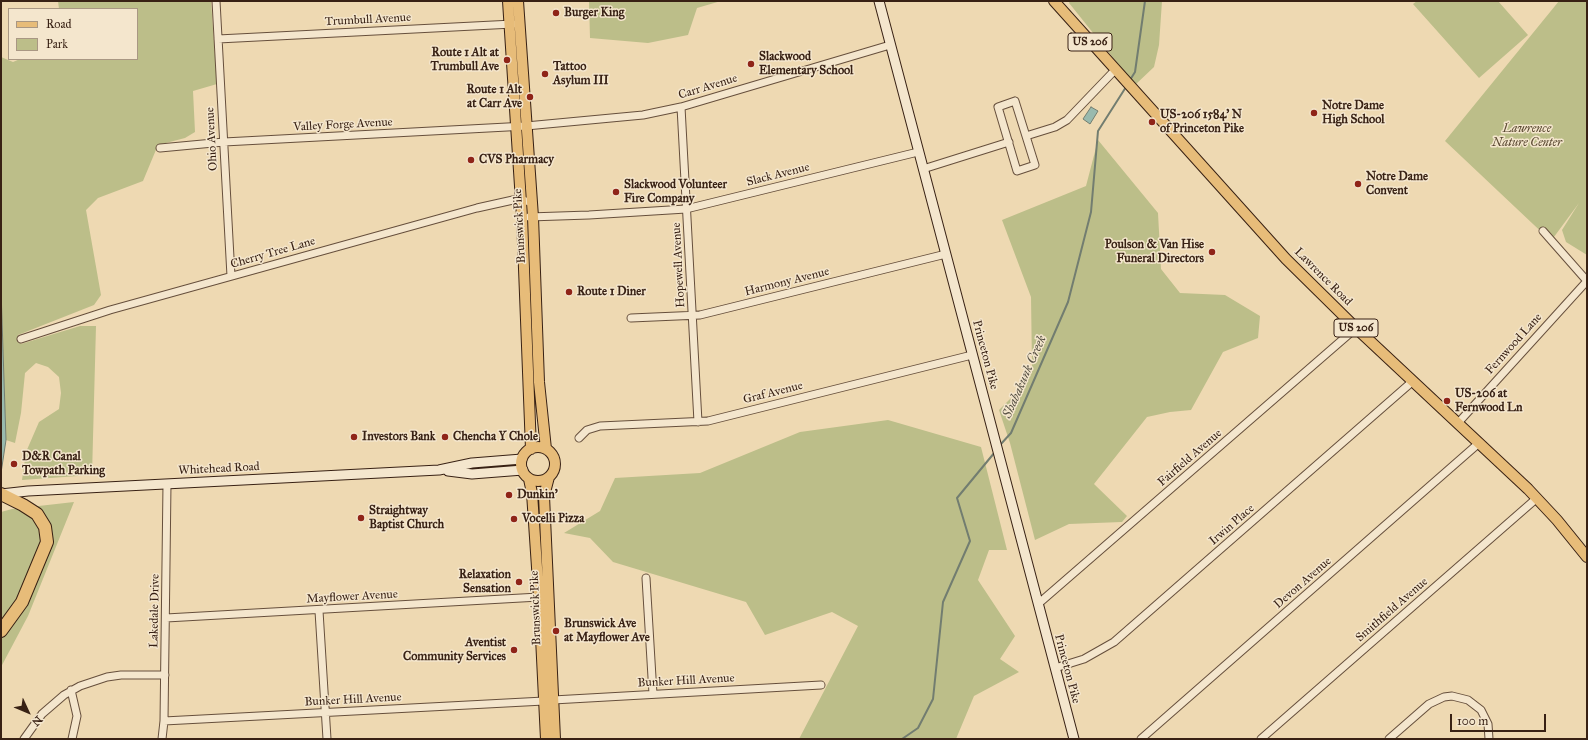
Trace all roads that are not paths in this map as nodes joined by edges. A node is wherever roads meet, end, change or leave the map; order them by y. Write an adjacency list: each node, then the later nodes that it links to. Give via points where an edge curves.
1 (216, 1): 7 (street, Ohio Avenue)
2 (508, 1): 6 (main road, Brunswick Pike)
3 (518, 1): 6 (main road, Brunswick Pike)
4 (879, 1): 8 (main road, Princeton Pike)
5 (1054, 1): 9 (main road, Lawrence Road / US 206)
6 (515, 24): 7 (street, Trumbull Avenue); 11 (main road, Brunswick Pike)
7 (218, 39): 13 (street, Ohio Avenue)
8 (890, 45): 10 (street, Carr Avenue); 16 (main road, Princeton Pike)
9 (1115, 70): 12 (street, via 1067,120 1055,127); 30 (main road, Lawrence Road / US 206, via 1279,251)
10 (681, 107): 11 (street, Carr Avenue, via 643,115); 20 (street, Hopewell Avenue)
11 (521, 126): 13 (street, Valley Forge Avenue); 18 (main road, Brunswick Pike); 19 (main road, Brunswick Pike)
12 (1026, 136): 14 (street, via 1035,165 1017,170); 14 (street, via 1015,101 998,107)
13 (224, 142): 15 (street, Valley Forge Avenue); 25 (street, Ohio Avenue)
14 (1009, 142): 17 (street)
15 (160, 148)
16 (918, 152): 17 (main road, Princeton Pike); 20 (street, Slack Avenue)
17 (923, 169): 24 (main road, Princeton Pike)
18 (520, 199): 19 (street, Cherry Tree Lane); 21 (main road, Brunswick Pike); 25 (street, Cherry Tree Lane, via 477,208)
19 (532, 203): 22 (main road, Brunswick Pike)
20 (686, 209): 22 (street, Slack Avenue); 27 (street, Hopewell Avenue)
21 (522, 217): 22 (street, Slack Avenue); 29 (main road, Brunswick Pike)
22 (533, 217): 29 (main road, Brunswick Pike)
23 (1543, 231): 26 (street)
24 (946, 254): 27 (street, Harmony Avenue); 32 (main road, Princeton Pike)
25 (231, 276): 31 (street, Cherry Tree Lane, via 110,310)
26 (1587, 281): 35 (street, Fernwood Lane)
27 (692, 315): 28 (street, Harmony Avenue); 34 (street, Hopewell Avenue)
28 (631, 318)
29 (532, 323): 38 (main road, Brunswick Pike); 39 (main road, Brunswick Pike)
30 (1356, 328): 33 (main road, Lawrence Road / US 206); 50 (street, Fairfield Avenue)
31 (21, 339)
32 (972, 355): 34 (street, Graf Avenue); 50 (main road, Princeton Pike)
33 (1413, 381): 35 (main road, Lawrence Road / US 206); 54 (street, Irwin Place, via 1114,642 1084,659)
34 (698, 422): 36 (street, Graf Avenue, via 600,426 587,430)
35 (1458, 423): 37 (main road, Lawrence Road / US 206)
36 (579, 438)
37 (1479, 443): 46 (main road, Lawrence Road / US 206); 69 (street, Devon Avenue)
38 (531, 449): 39 (main road); 40 (main road)
39 (546, 449): 43 (main road, via 555,463 554,471)
40 (522, 459): 41 (main road, Whitehead Road, via 472,463); 42 (main road)
41 (438, 470): 42 (main road, Whitehead Road, via 472,474); 44 (main road, Whitehead Road)
42 (526, 474): 43 (main road, via 537,482); 49 (main road, Brunswick Pike, via 532,493)
43 (549, 477): 59 (main road, Brunswick Pike, via 544,496)
44 (167, 484): 45 (main road, Whitehead Road); 52 (street, Lakedale Drive)
45 (1, 494): 53 (highway, via 37,514 47,535 41,560 22,602)
46 (1537, 498): 47 (main road, Lawrence Road / US 206); 70 (street, Smithfield Avenue)
47 (1587, 557)
48 (646, 578): 58 (street)
49 (539, 597): 51 (street, Mayflower Avenue); 59 (main road, Brunswick Pike)
50 (1038, 604): 54 (main road, Princeton Pike)
51 (319, 611): 52 (street, Mayflower Avenue); 60 (street)
52 (166, 618): 55 (street, Lakedale Drive)
53 (1, 631)
54 (1055, 668): 68 (main road, Princeton Pike)
55 (165, 675): 57 (street, via 122,674); 61 (street, Lakedale Drive)
56 (821, 684): 58 (street, Bunker Hill Avenue)
57 (71, 690): 62 (street, via 42,714); 63 (street, via 77,716)
58 (653, 694): 59 (street, Bunker Hill Avenue)
59 (548, 700): 60 (street, Bunker Hill Avenue); 66 (main road, Brunswick Pike); 67 (main road, Brunswick Pike)
60 (325, 712): 61 (street, Bunker Hill Avenue); 65 (street)
61 (164, 721): 64 (street, Lakedale Drive)
62 (24, 739)
63 (72, 739)
64 (162, 739)
65 (327, 739)
66 (546, 739)
67 (555, 739)
68 (1074, 739)
69 (1141, 739)
70 (1261, 739)
71 (1389, 739): 72 (street, via 1429,704 1452,696 1468,700 1481,710 1488,724)
72 (1489, 739)

